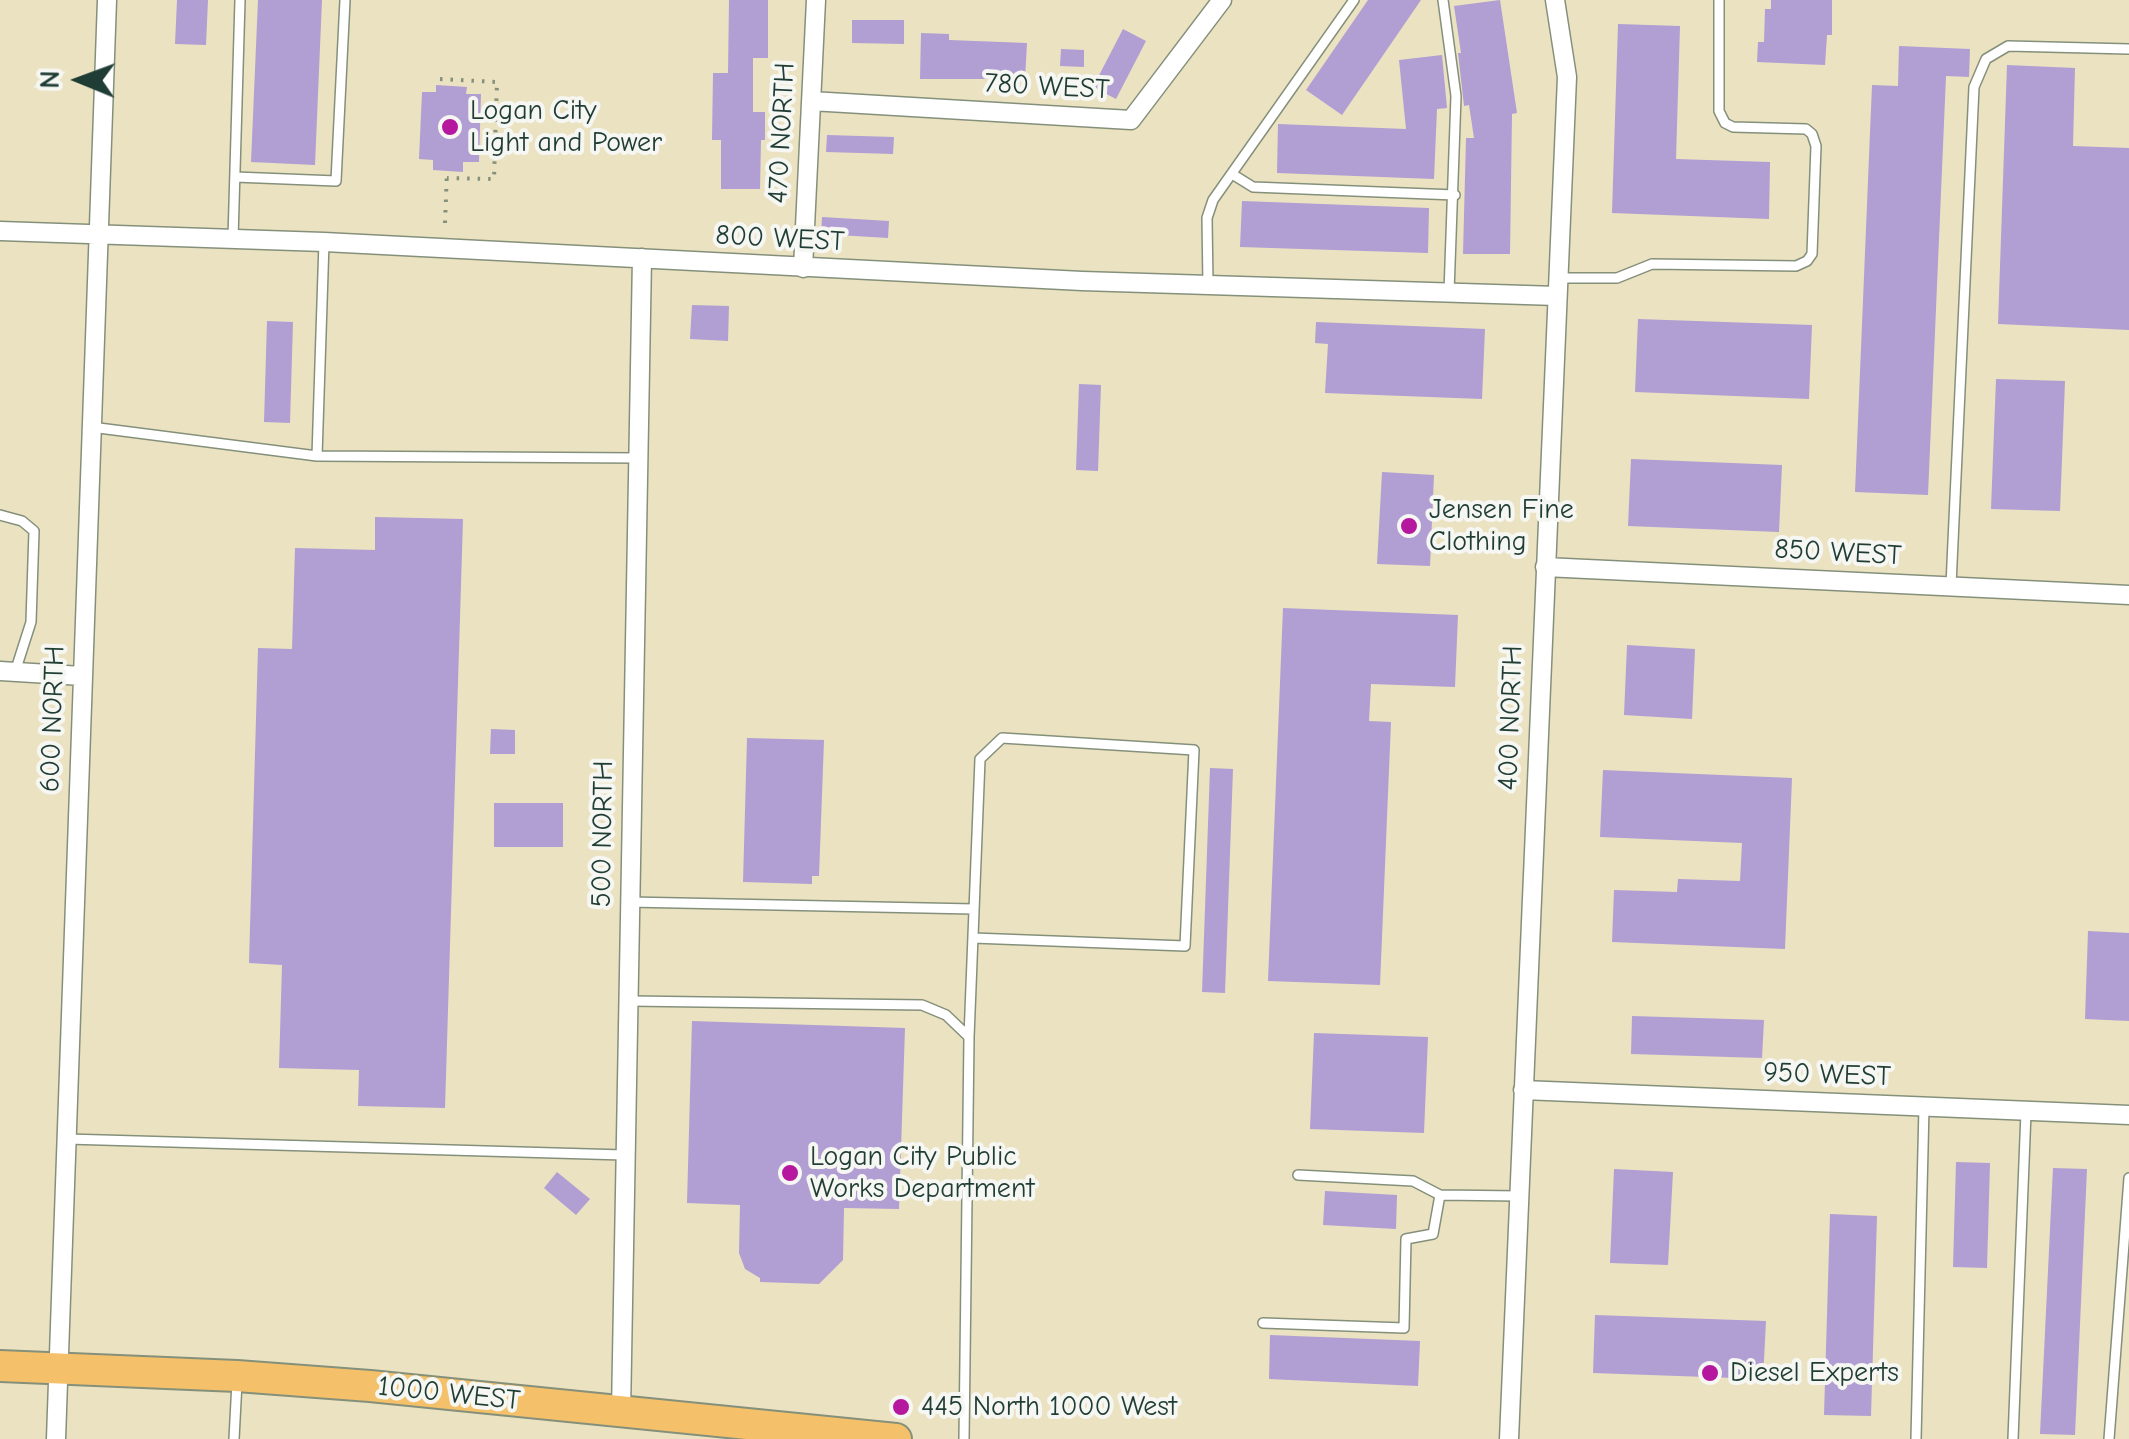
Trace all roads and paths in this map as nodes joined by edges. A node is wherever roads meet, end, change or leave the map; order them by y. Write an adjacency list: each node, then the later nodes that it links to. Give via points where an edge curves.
1 (107, 0): 18 (street, 600 NORTH)
2 (240, 0): 14 (lane)
3 (345, 0): 14 (lane, via 336,181)
4 (816, 0): 12 (street, 470 NORTH)
5 (1222, 0): 12 (street, 780 WEST, via 1130,120)
6 (1354, 0): 13 (lane)
7 (1443, 0): 15 (lane, via 1456,96)
8 (1556, 0): 24 (street, 400 NORTH, via 1567,76)
9 (1719, 0): 24 (lane, via 1719,111 1725,123 1806,128 1812,134 1812,254 1796,266 1652,264 1618,278)
10 (2129, 49): 31 (lane, via 2008,46 1986,59 1974,87)
11 (440, 80): 16 (path, via 497,82 494,179 447,174)
12 (811, 101): 22 (street, 470 NORTH)
13 (1232, 174): 15 (lane, via 1252,186); 23 (lane, via 1207,218)
14 (235, 178): 19 (lane)
15 (1454, 194): 25 (lane)
16 (445, 224)
17 (0, 231): 18 (street, 800 WEST)
18 (97, 234): 19 (street, 800 WEST); 26 (street, 600 NORTH)
19 (233, 238): 20 (street, 800 WEST)
20 (324, 242): 21 (street, 800 WEST); 27 (lane)
21 (642, 258): 22 (street, 800 WEST); 28 (street, 500 NORTH)
22 (803, 268): 23 (street, 800 WEST)
23 (1208, 284): 25 (street, 800 WEST)
24 (1558, 287): 25 (street, 800 WEST); 30 (street, 400 NORTH)
25 (1450, 292)
26 (91, 426): 27 (lane); 34 (street, 600 NORTH)
27 (317, 456): 28 (lane)
28 (638, 458): 35 (street, 500 NORTH)
29 (0, 515): 33 (lane, via 34,531 31,622)
30 (1545, 567): 31 (street, 850 WEST); 40 (street, 400 NORTH)
31 (1951, 586): 32 (street, 850 WEST)
32 (2129, 595)
33 (8, 672): 34 (street)
34 (82, 676): 44 (street, 600 NORTH)
35 (628, 902): 36 (lane); 38 (street, 500 NORTH)
36 (974, 909): 37 (lane); 37 (lane, via 980,758 1002,738 1194,750 1186,946)
37 (973, 938): 39 (lane)
38 (626, 1000): 39 (lane, via 922,1004); 45 (street, 500 NORTH)
39 (969, 1037): 60 (lane)
40 (1523, 1090): 41 (street, 950 WEST); 49 (street, 400 NORTH)
41 (1924, 1106): 42 (street, 950 WEST); 62 (lane)
42 (2026, 1111): 43 (street, 950 WEST); 63 (lane)
43 (2129, 1115)
44 (67, 1139): 45 (lane); 53 (street, 600 NORTH)
45 (624, 1154): 55 (street, 500 NORTH)
46 (1298, 1175): 48 (lane, via 1413,1181)
47 (2129, 1178): 50 (lane)
48 (1440, 1195): 49 (lane); 51 (lane, via 1433,1234 1406,1238 1404,1328)
49 (1519, 1196): 61 (street, 400 NORTH)
50 (2125, 1283): 64 (lane)
51 (1264, 1323)
52 (0, 1366): 53 (main road, 1000 WEST)
53 (59, 1369): 54 (main road, 1000 WEST); 57 (street, 600 NORTH)
54 (237, 1376): 55 (main road, 1000 WEST); 58 (lane)
55 (621, 1412): 56 (main road, 1000 WEST)
56 (814, 1435): 59 (main road, 1000 WEST)
57 (56, 1439)
58 (234, 1439)
59 (896, 1439)
60 (964, 1439)
61 (1510, 1439)
62 (1916, 1439)
63 (2014, 1439)
64 (2109, 1439)

